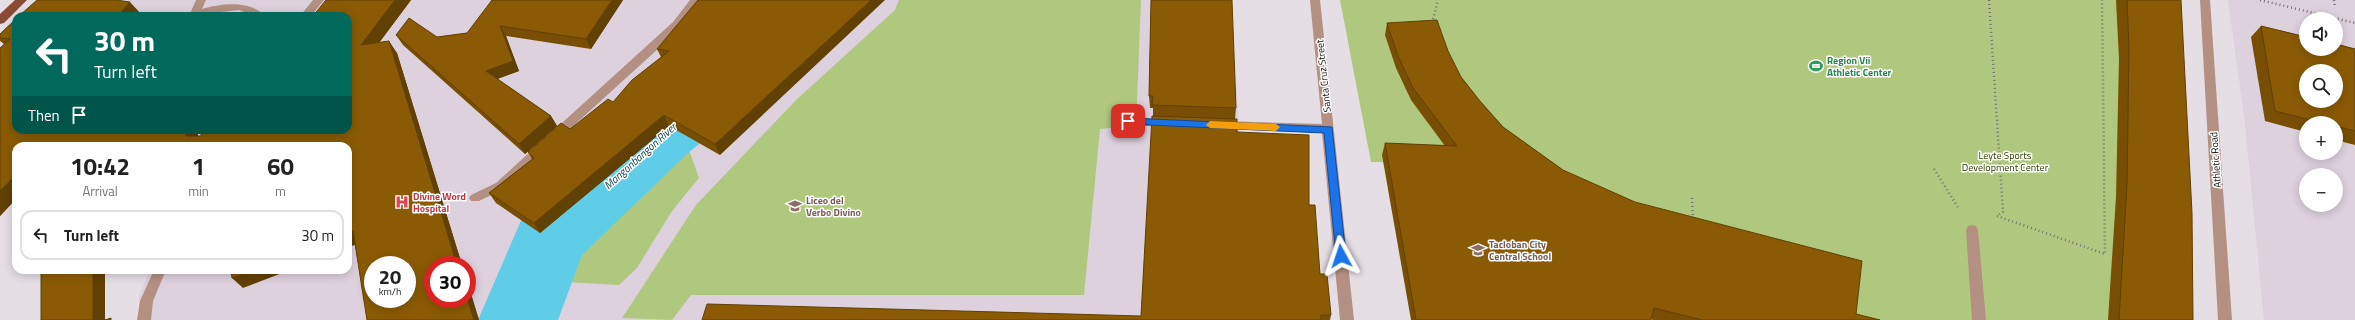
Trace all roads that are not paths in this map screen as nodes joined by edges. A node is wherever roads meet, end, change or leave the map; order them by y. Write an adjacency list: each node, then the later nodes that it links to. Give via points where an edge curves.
1 (22, 0): 11 (main road)
2 (201, 0): 7 (street)
3 (319, 0): 10 (street)
4 (696, 0): 16 (street, via 676,25 500,186)
5 (1315, 0): 15 (street, Santa Cruz Street)
6 (2205, 0): 22 (street, Athletic Road)
7 (196, 12)
8 (206, 12): 9 (street, via 240,4 250,7)
9 (254, 12)
10 (308, 12)
11 (0, 20)
12 (1128, 121): 13 (street)
13 (1182, 123)
14 (1213, 125): 15 (street)
15 (1328, 129): 20 (street, Santa Cruz Street)
16 (475, 198)
17 (1972, 230): 21 (street)
18 (158, 274): 19 (street, via 150,292)
19 (144, 320)
20 (1347, 320)
21 (1978, 320)
22 (2225, 320)

